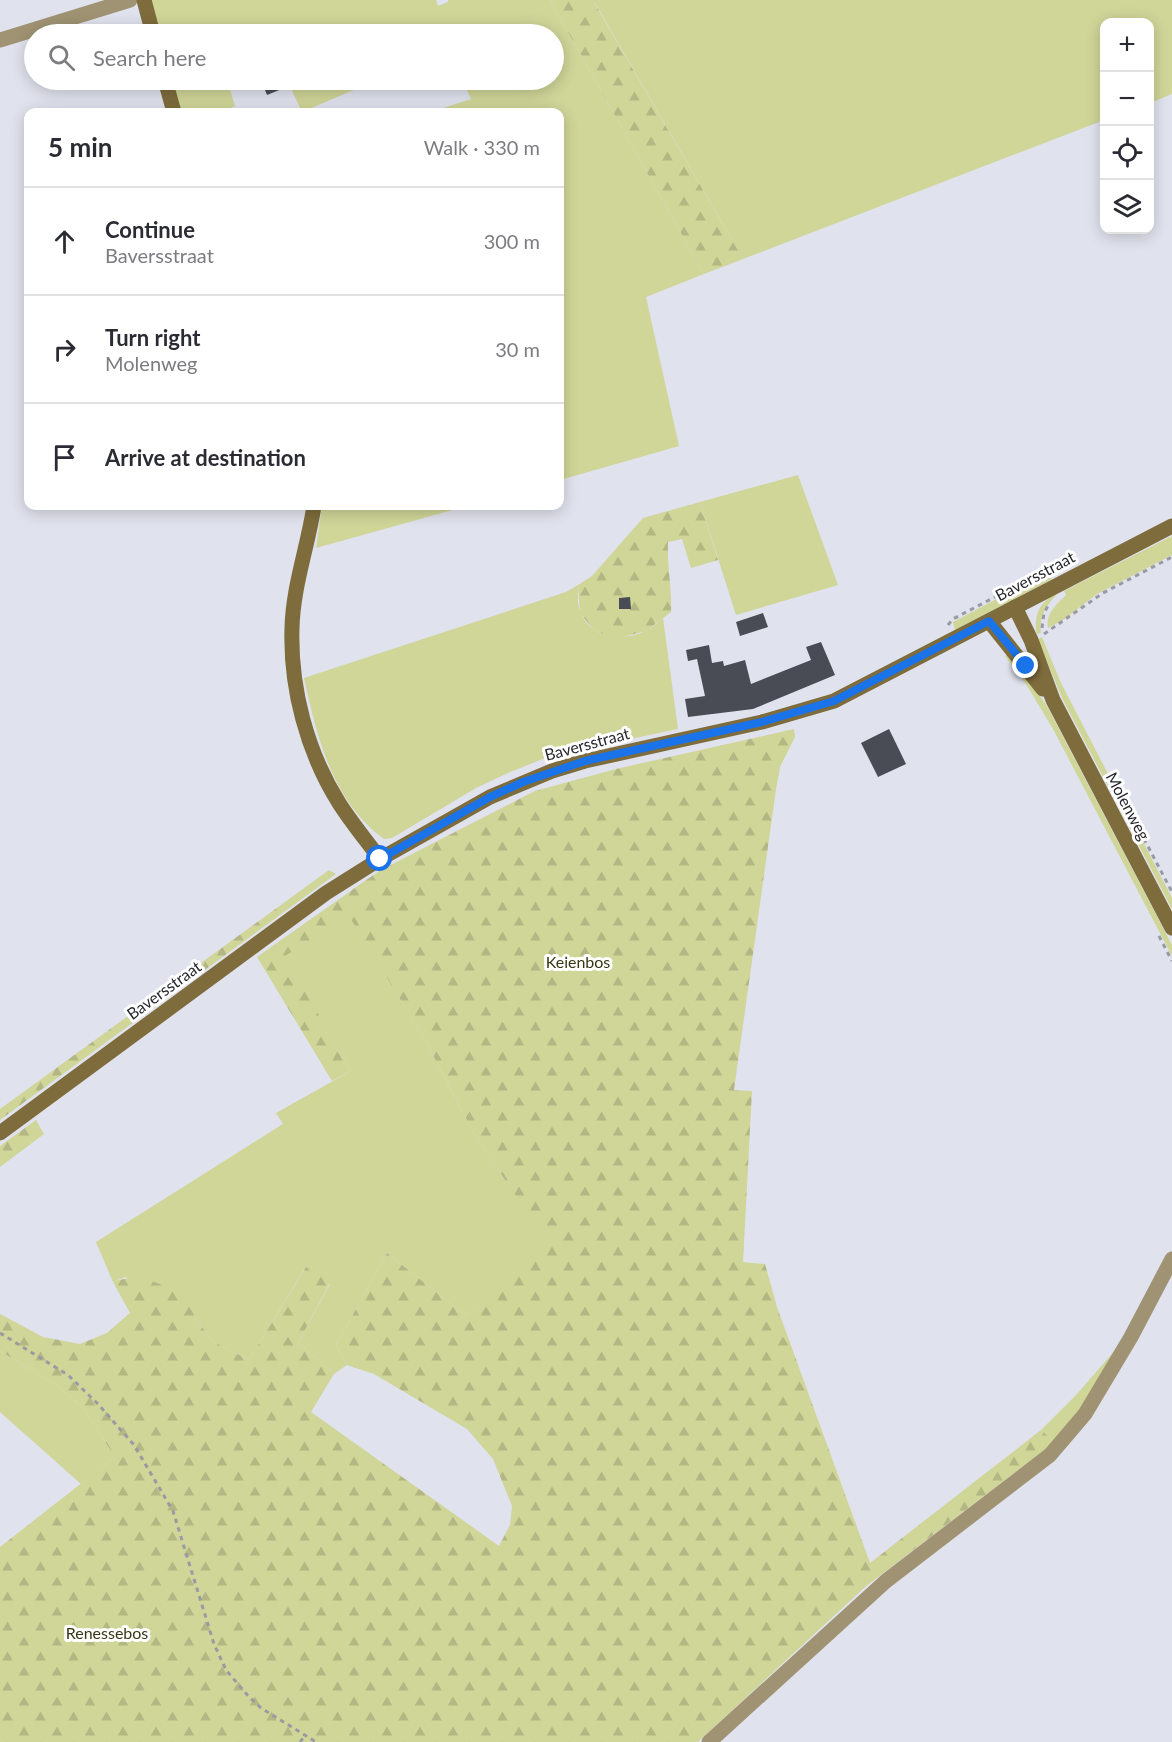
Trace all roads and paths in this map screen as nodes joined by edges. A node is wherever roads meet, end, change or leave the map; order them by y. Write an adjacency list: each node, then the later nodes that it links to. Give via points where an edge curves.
1 (130, 0): 3 (street)
2 (144, 0): 4 (main road)
3 (52, 24)
4 (150, 24)
5 (24, 33): 6 (street)
6 (0, 40)
7 (168, 90): 8 (main road)
8 (173, 108)
9 (313, 510): 19 (main road, via 292,627 296,688 315,758 339,803)
10 (1172, 526): 14 (main road, Baversstraat)
11 (1172, 557): 13 (path, via 1103,593 1043,635 1042,623)
12 (1050, 571): 16 (path)
13 (1048, 606)
14 (1016, 607): 15 (main road, Baversstraat); 17 (main road, Molenweg)
15 (989, 621): 17 (main road, Molenweg); 19 (main road, Baversstraat, via 834,701 762,722 585,761 523,782)
16 (950, 622)
17 (1053, 700): 22 (main road, Molenweg)
18 (1119, 791): 20 (path)
19 (380, 859): 24 (main road, Baversstraat, via 326,893)
20 (1172, 892)
21 (1154, 928): 23 (path)
22 (1172, 928)
23 (1172, 961)
24 (0, 1133)
25 (1172, 1259): 30 (street, via 1085,1414 1050,1455 886,1581)
26 (0, 1333): 27 (path, via 68,1375 134,1445 173,1511 214,1644 226,1670 261,1708)
27 (305, 1736): 28 (path); 29 (path)
28 (300, 1742)
29 (316, 1742)
30 (709, 1742)

